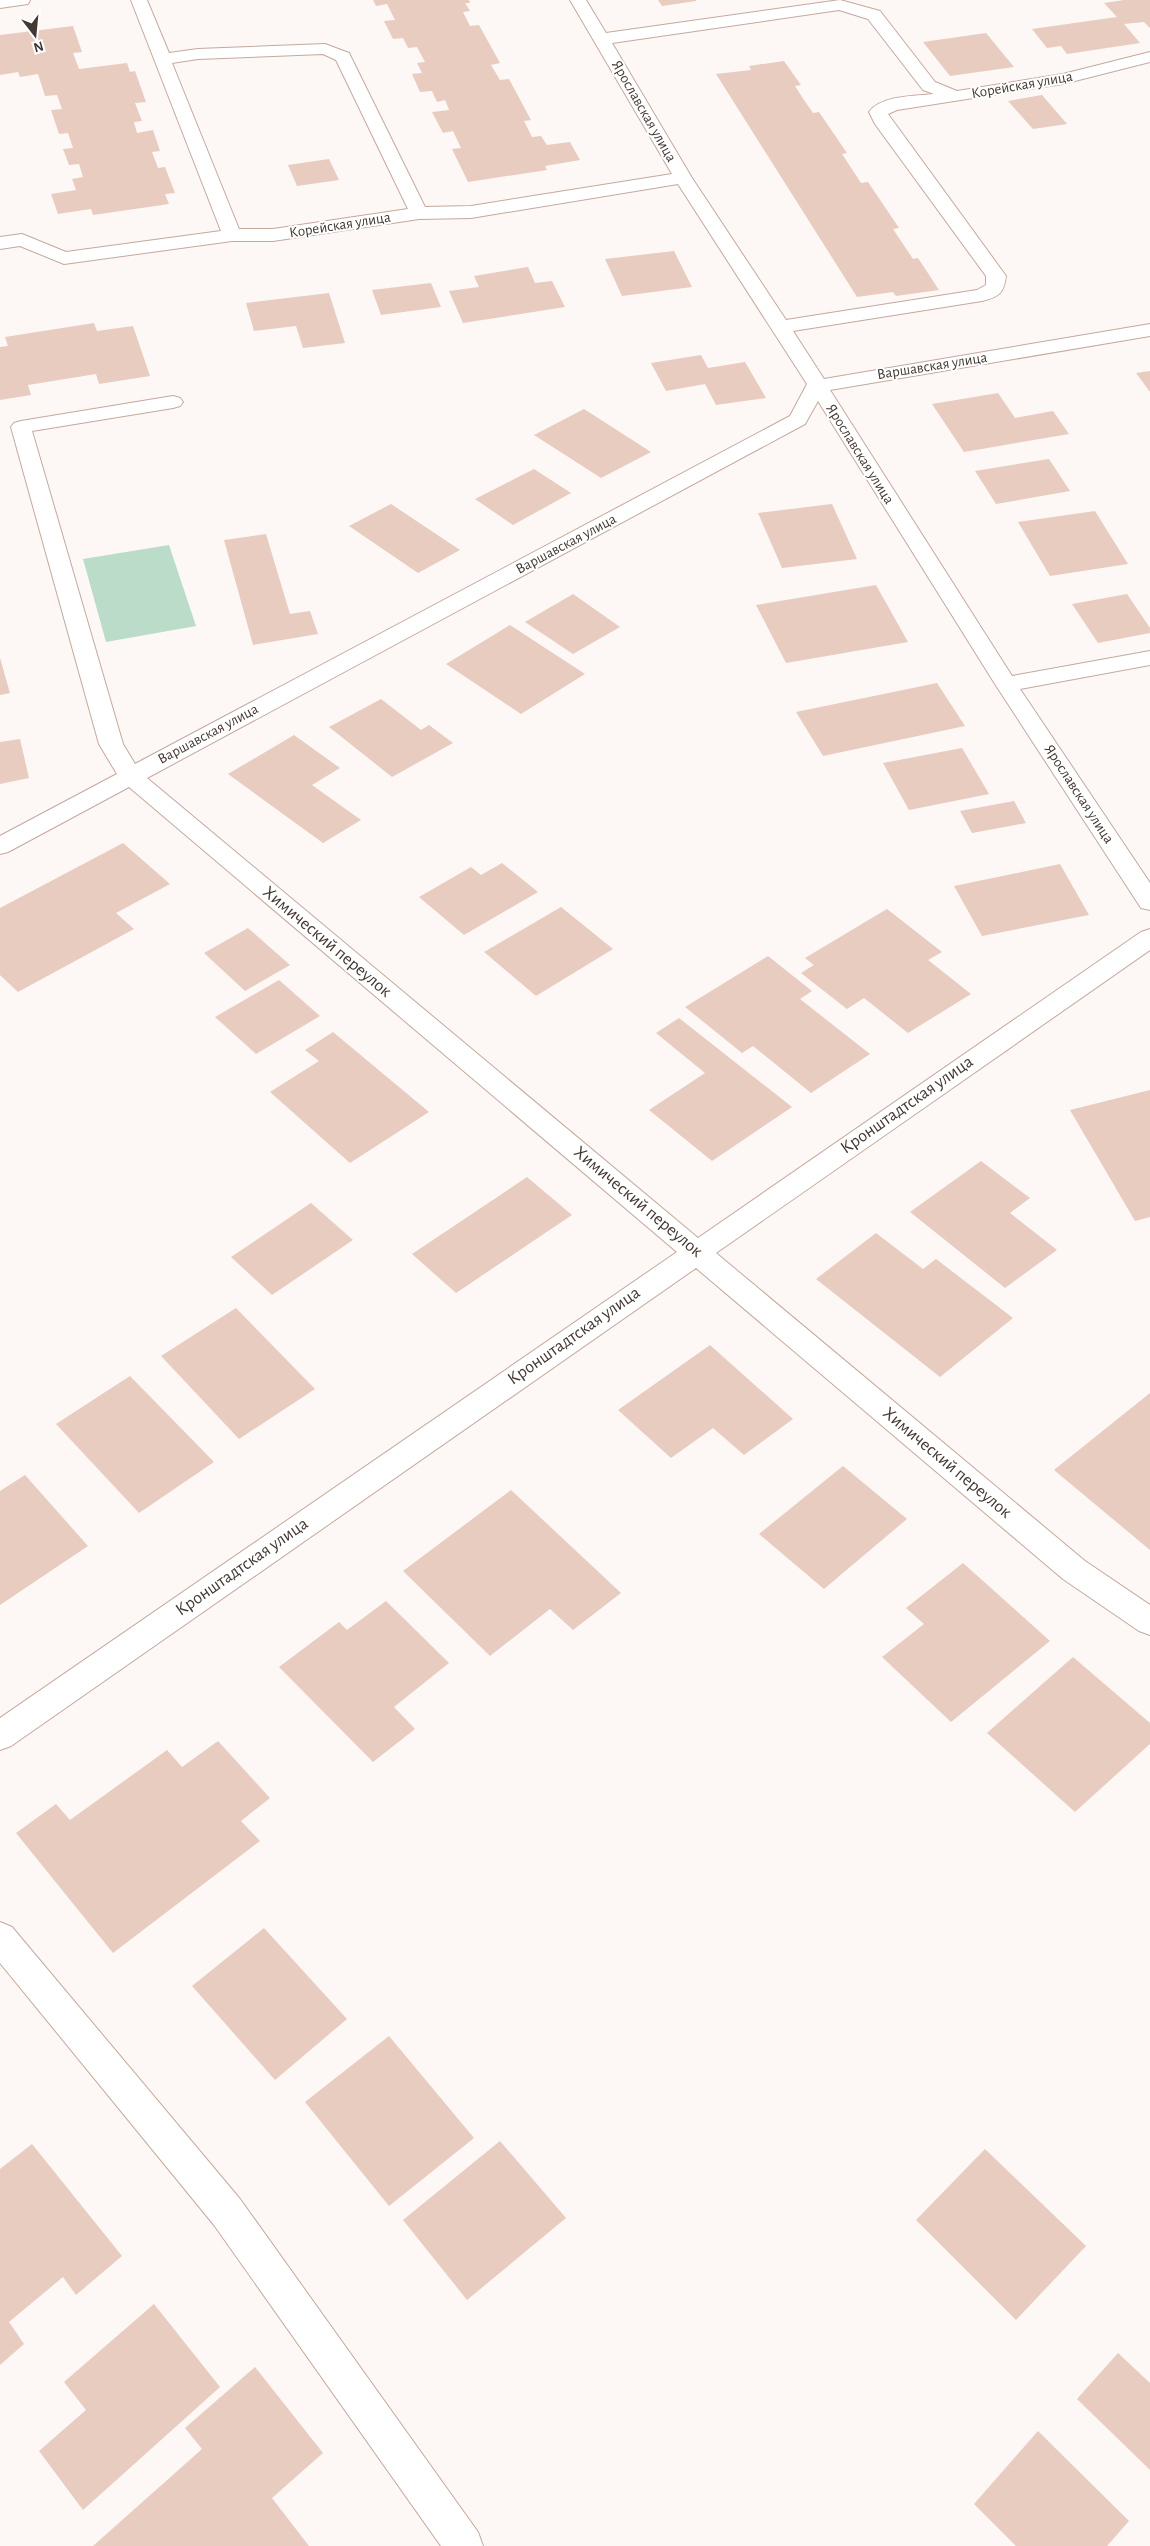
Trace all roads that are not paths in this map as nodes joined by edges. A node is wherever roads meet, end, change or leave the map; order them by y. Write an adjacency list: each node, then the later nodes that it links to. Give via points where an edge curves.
1 (22, 0): 4 (street)
2 (139, 0): 7 (street)
3 (578, 0): 5 (street, Ярославская улица)
4 (0, 3)
5 (602, 39): 8 (street, Корейская улица, via 840,5 874,15 929,86); 9 (street, Ярославская улица)
6 (1150, 57): 8 (street, Корейская улица, via 1064,79)
7 (162, 59): 10 (street, via 198,54 325,49 343,57); 11 (street)
8 (956, 96): 13 (street, via 892,105 878,112 996,276 995,288 982,295)
9 (683, 178): 10 (street, Корейская улица, via 471,212); 13 (street, Ярославская улица)
10 (419, 213): 11 (street, Корейская улица, via 273,235)
11 (232, 235): 12 (street, Корейская улица, via 64,258 22,240)
12 (0, 243)
13 (781, 326): 15 (street, Ярославская улица)
14 (1150, 330): 15 (street, Варшавская улица)
15 (816, 386): 18 (street, Ярославская улица); 19 (street, Варшавская улица, via 798,420)
16 (173, 402): 19 (street, Химический переулок, via 21,427 111,744)
17 (1150, 658): 18 (street)
18 (1006, 684): 21 (street, Ярославская улица)
19 (130, 776): 20 (street, Варшавская улица); 23 (street, Химический переулок)
20 (0, 846)
21 (1150, 902)
22 (1150, 938): 23 (street, Кронштадтская улица)
23 (696, 1251): 24 (street, Химический переулок, via 1074,1570); 25 (street, Кронштадтская улица)
24 (1150, 1622)
25 (0, 1736)
26 (0, 1938): 27 (street, via 227,2212)
27 (464, 2546)

